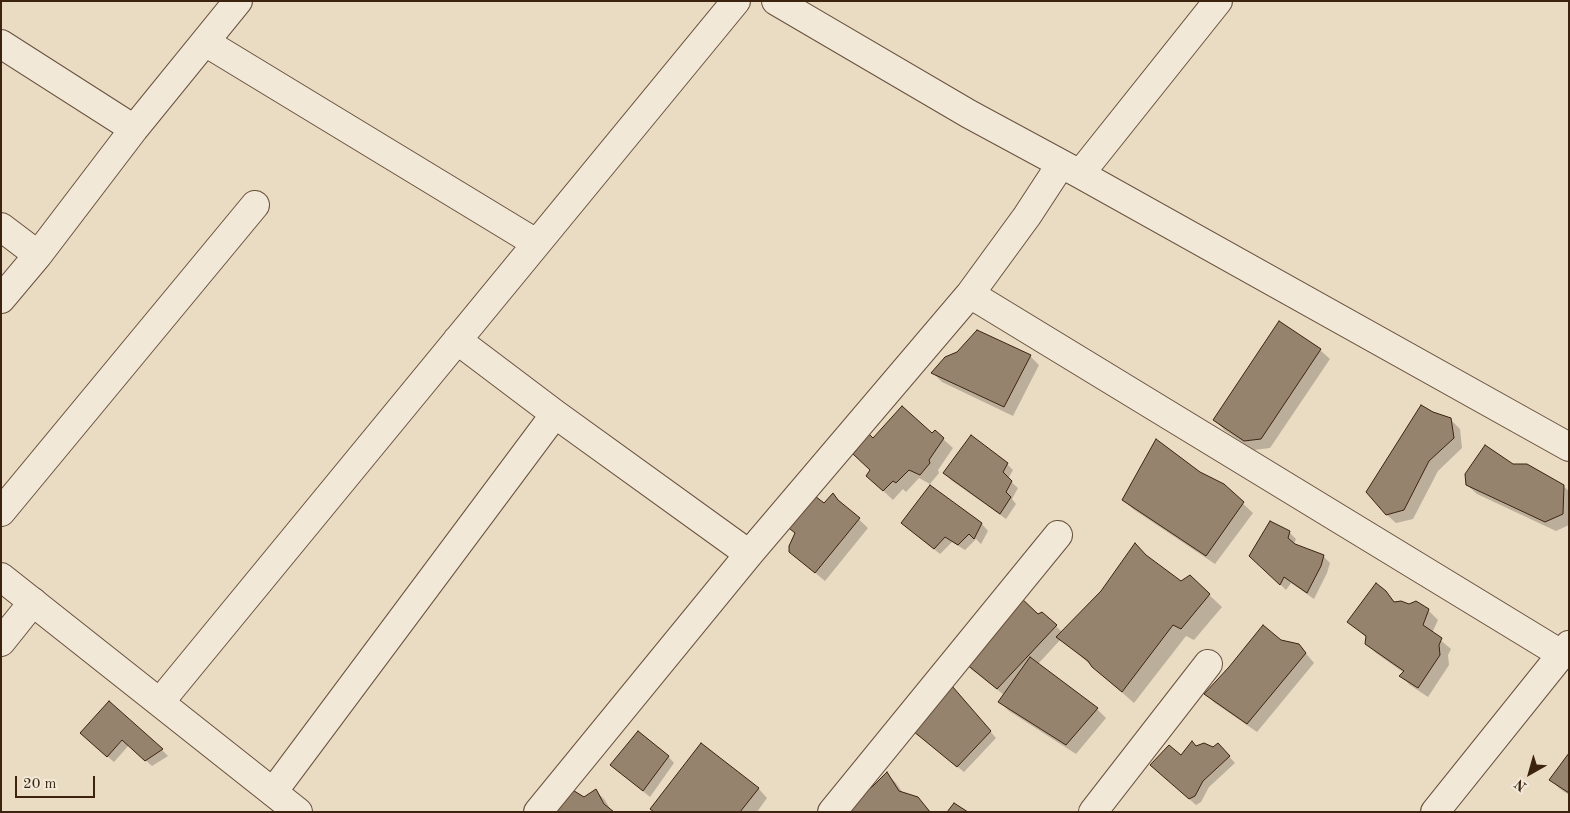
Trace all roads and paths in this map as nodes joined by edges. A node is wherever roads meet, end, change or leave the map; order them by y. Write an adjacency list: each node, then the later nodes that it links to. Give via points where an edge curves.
1 (238, 1): 5 (street)
2 (736, 1): 11 (street)
3 (776, 1): 8 (street, via 960,110)
4 (1218, 1): 8 (street)
5 (205, 42): 7 (street); 11 (street)
6 (1, 44): 7 (street)
7 (134, 128): 12 (street)
8 (1070, 169): 13 (street, via 1026,216); 17 (street)
9 (255, 206): 18 (street)
10 (1, 227): 12 (street)
11 (536, 243): 15 (street)
12 (38, 254): 14 (street)
13 (970, 294): 20 (street); 24 (street)
14 (1, 300)
15 (457, 340): 16 (street); 26 (street)
16 (556, 414): 20 (street); 27 (street)
17 (1569, 447)
18 (1, 512)
19 (1058, 535): 30 (street)
20 (749, 554): 29 (street)
21 (1, 577): 22 (street)
22 (33, 602): 23 (street); 26 (street)
23 (1, 642)
24 (1565, 650): 32 (street)
25 (1208, 664): 31 (street)
26 (160, 702): 27 (street)
27 (273, 792): 28 (street)
28 (298, 812)
29 (538, 812)
30 (832, 812)
31 (1093, 812)
32 (1435, 812)

